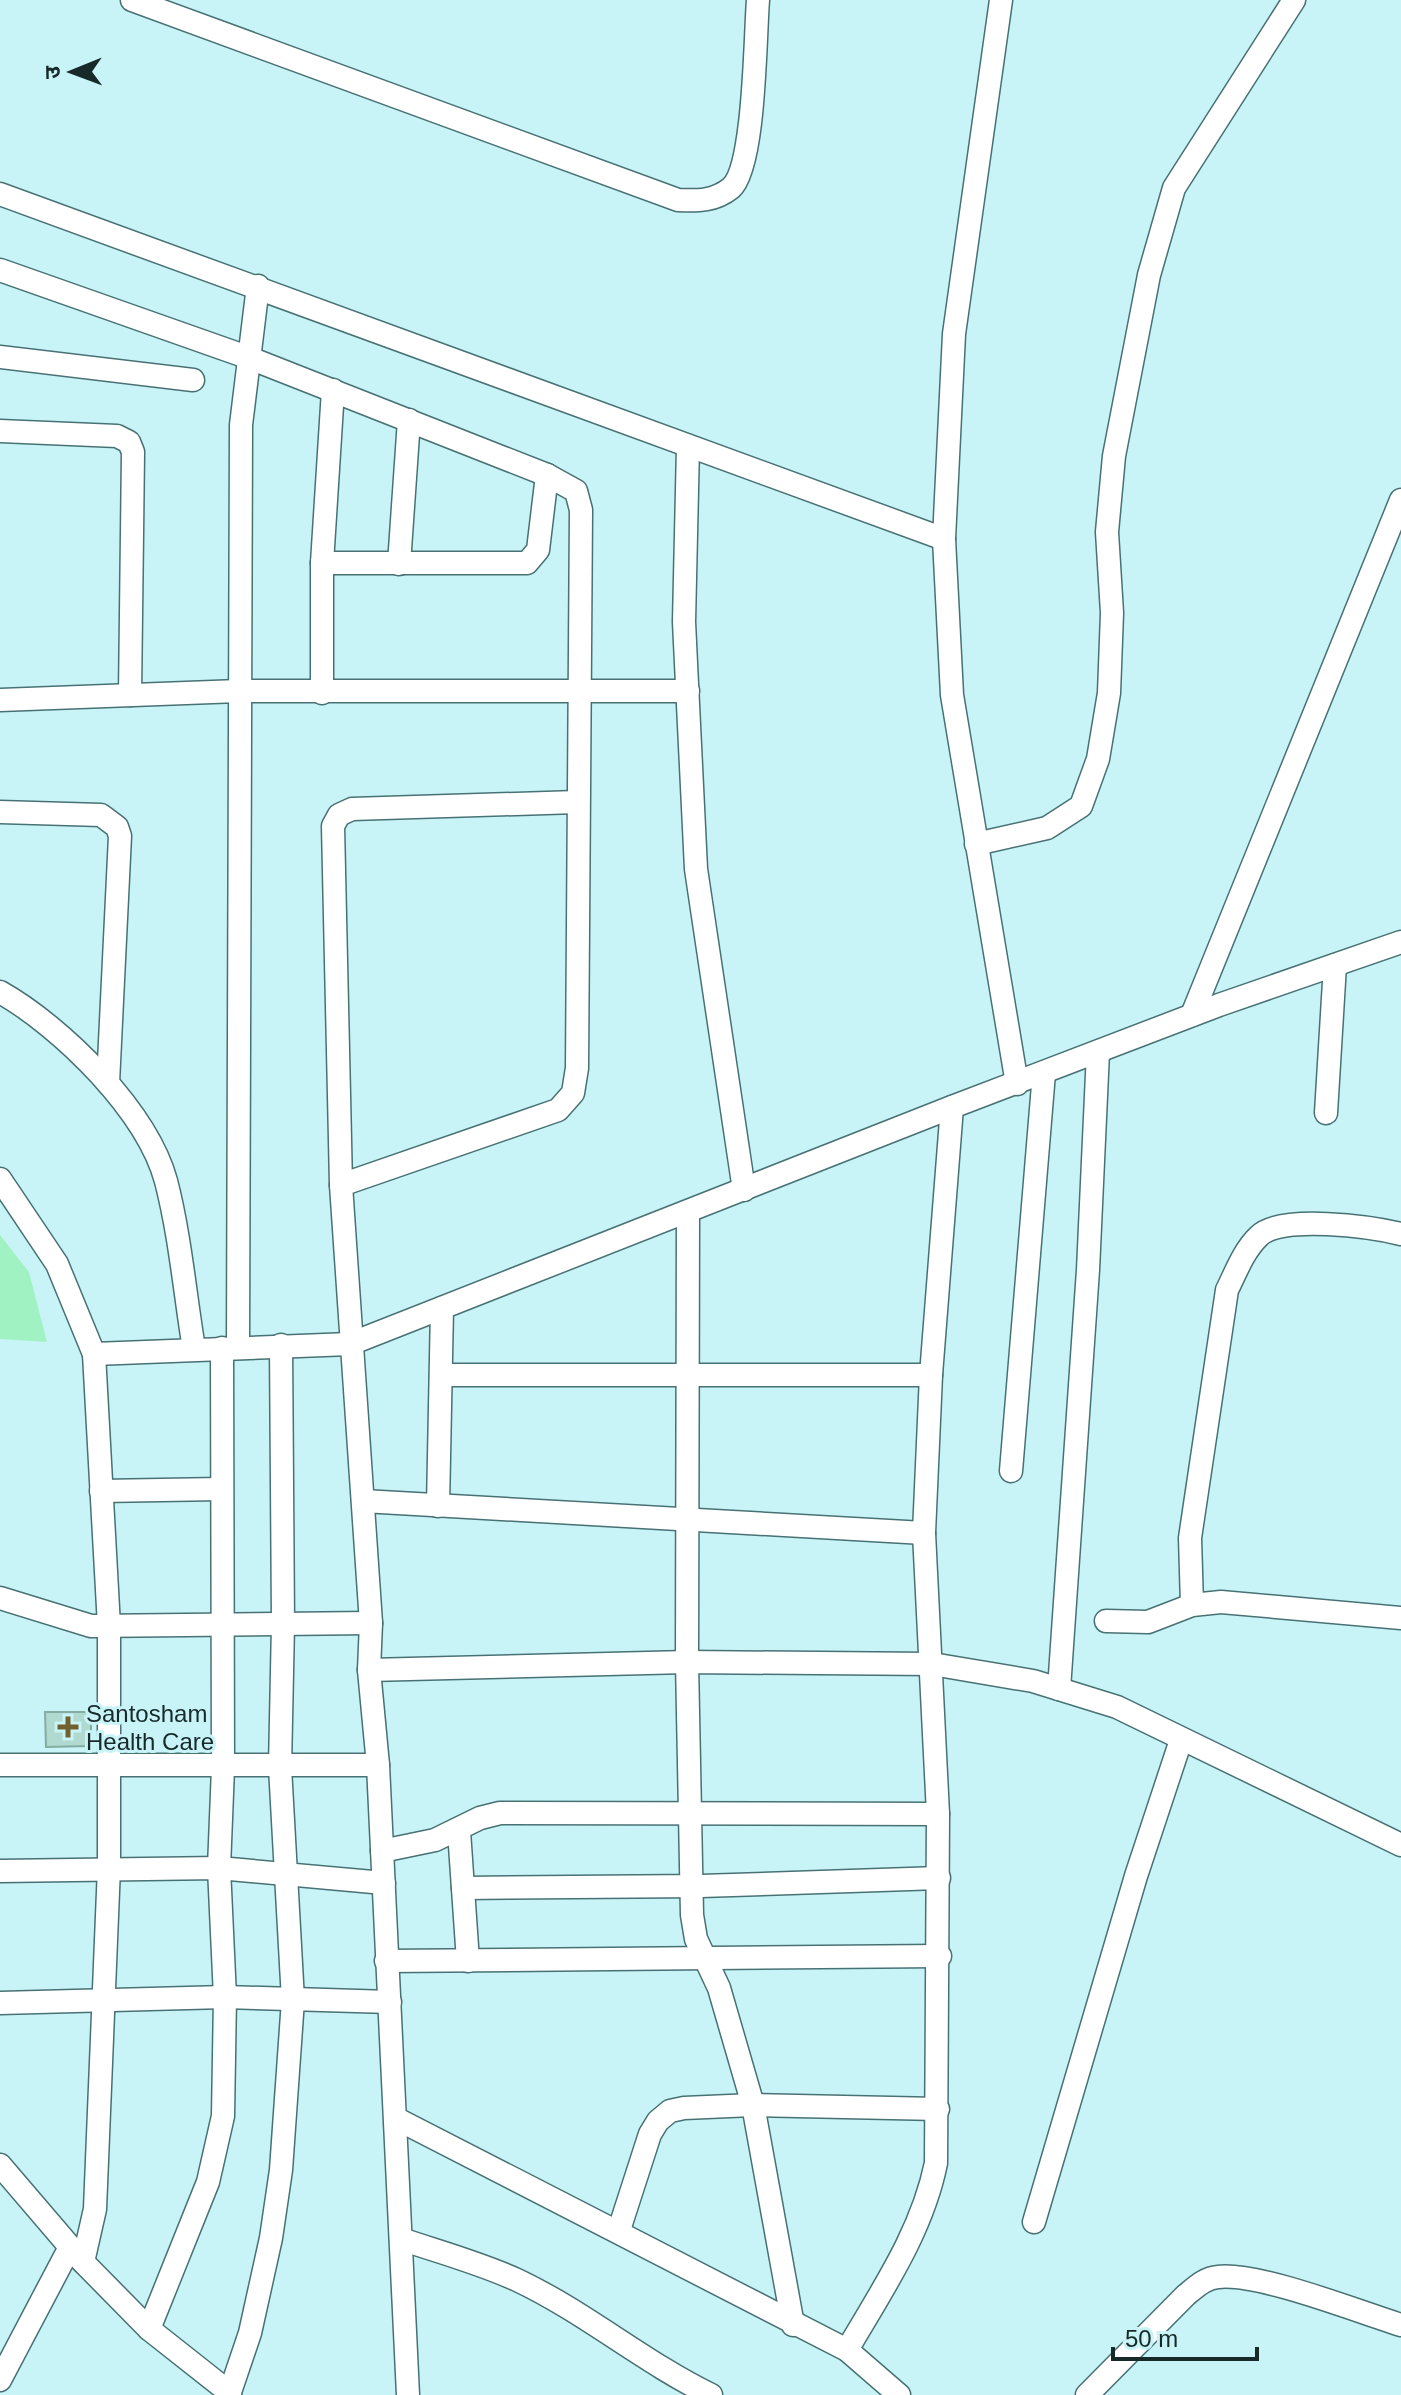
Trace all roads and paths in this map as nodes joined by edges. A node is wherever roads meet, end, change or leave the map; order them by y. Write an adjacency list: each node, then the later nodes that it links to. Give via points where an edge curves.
1 (132, 0): 2 (street, via 678,200 707,201 733,187 747,156)
2 (758, 0)
3 (1001, 0): 17 (street, via 954,334)
4 (1294, 0): 28 (street, via 1174,188 1149,275 1114,456 1109,693 1098,759 1081,806 1047,828)
5 (0, 194): 7 (street)
6 (0, 270): 9 (street)
7 (258, 286): 9 (street); 14 (street)
8 (0, 357): 10 (street)
9 (247, 357): 11 (street); 20 (street, via 241,425)
10 (193, 380)
11 (333, 390): 12 (street); 18 (street)
12 (409, 420): 15 (street); 19 (street)
13 (0, 431): 24 (street, via 117,436 129,442)
14 (688, 446): 17 (street); 21 (street)
15 (547, 475): 19 (street, via 534,559 515,565); 22 (street, via 576,491 581,510)
16 (1401, 500): 32 (street)
17 (944, 539): 28 (street, via 952,695)
18 (322, 563): 19 (street); 23 (street)
19 (399, 564)
20 (239, 691): 23 (street); 24 (street); 47 (street)
21 (688, 691): 22 (street); 41 (street, via 696,869)
22 (581, 692): 23 (street); 26 (street)
23 (322, 693)
24 (130, 695): 25 (street)
25 (0, 700)
26 (577, 802): 40 (street, via 573,1093 558,1110); 40 (street, via 352,809 339,815 332,841)
27 (0, 812): 35 (street, via 101,815 117,827)
28 (976, 844): 36 (street)
29 (1401, 942): 30 (street)
30 (1335, 965): 32 (street); 38 (street)
31 (0, 992): 35 (street, via 42,1021)
32 (1192, 1015): 33 (street)
33 (1098, 1052): 34 (street); 71 (street)
34 (1044, 1073): 36 (street); 53 (street)
35 (108, 1083): 48 (street, via 155,1153 166,1180)
36 (1017, 1084): 37 (street)
37 (952, 1107): 41 (street); 52 (street)
38 (1326, 1113)
39 (0, 1179): 49 (street, via 57,1264)
40 (341, 1185): 45 (street)
41 (744, 1190): 42 (street)
42 (688, 1212): 44 (street); 50 (street)
43 (1401, 1234): 61 (street, via 1294,1223 1261,1233 1242,1259 1227,1290 1190,1538)
44 (442, 1308): 45 (street); 51 (street)
45 (350, 1344): 46 (street); 56 (street)
46 (281, 1345): 47 (street); 65 (street)
47 (230, 1348): 48 (street); 54 (street)
48 (194, 1349): 49 (street)
49 (94, 1354): 55 (street)
50 (687, 1374): 51 (street); 52 (street); 58 (street)
51 (441, 1375): 57 (street)
52 (931, 1375): 59 (street)
53 (1011, 1471)
54 (221, 1489): 55 (street); 66 (street)
55 (101, 1491): 67 (street)
56 (363, 1501): 57 (street); 64 (street)
57 (438, 1506): 58 (street)
58 (687, 1520): 59 (street); 68 (street)
59 (924, 1533): 69 (street)
60 (0, 1598): 67 (street, via 91,1626)
61 (1192, 1605): 62 (street, via 1221,1602); 63 (street, via 1148,1622)
62 (1401, 1618)
63 (1106, 1621)
64 (371, 1623): 65 (street); 70 (street)
65 (283, 1624): 66 (street); 76 (street)
66 (220, 1625): 67 (street); 77 (street)
67 (109, 1626): 74 (street)
68 (687, 1662): 69 (street); 70 (street); 78 (street)
69 (932, 1664): 71 (street); 79 (street)
70 (369, 1670): 75 (street)
71 (1059, 1689): 72 (street, via 1117,1707)
72 (1181, 1740): 81 (street); 104 (street)
73 (0, 1765): 74 (street)
74 (109, 1765): 77 (street); 83 (street)
75 (378, 1765): 76 (street); 82 (street)
76 (280, 1767): 77 (street); 86 (street)
77 (223, 1768): 84 (street)
78 (693, 1813): 79 (street); 80 (street, via 500,1813); 89 (street)
79 (938, 1814): 87 (street)
80 (459, 1831): 82 (street); 90 (street)
81 (1401, 1845)
82 (382, 1851): 88 (street)
83 (109, 1867): 84 (street); 85 (street); 97 (street)
84 (219, 1868): 86 (street); 95 (street)
85 (0, 1871)
86 (284, 1874): 88 (street); 96 (street)
87 (939, 1878): 89 (street); 91 (street)
88 (384, 1883): 93 (street)
89 (692, 1886): 90 (street); 92 (street, via 696,1939)
90 (463, 1888): 94 (street)
91 (940, 1956): 92 (street); 101 (street)
92 (706, 1959): 94 (street); 100 (street)
93 (386, 1961): 94 (street); 98 (street)
94 (468, 1961)
95 (225, 1997): 96 (street); 97 (street); 110 (street, via 223,2116 208,2182)
96 (293, 2000): 98 (street); 114 (street, via 271,2238)
97 (103, 2002): 99 (street); 107 (street, via 95,2209)
98 (390, 2002): 102 (street)
99 (0, 2003)
100 (753, 2105): 101 (street); 105 (street, via 684,2108 658,2121); 108 (street)
101 (938, 2109): 111 (street, via 929,2198)
102 (397, 2119): 105 (street); 106 (street)
103 (0, 2165): 107 (street)
104 (1034, 2222)
105 (619, 2230): 108 (street)
106 (401, 2239): 113 (street, via 516,2279 606,2329); 115 (street)
107 (76, 2255): 110 (street); 112 (street)
108 (793, 2325): 111 (street)
109 (1401, 2325): 118 (street, via 1262,2282 1218,2277 1186,2295)
110 (149, 2329): 114 (street)
111 (847, 2350): 117 (street)
112 (0, 2380)
113 (684, 2389): 116 (street)
114 (230, 2394)
115 (411, 2394)
116 (711, 2395)
117 (899, 2395)
118 (1087, 2395)

